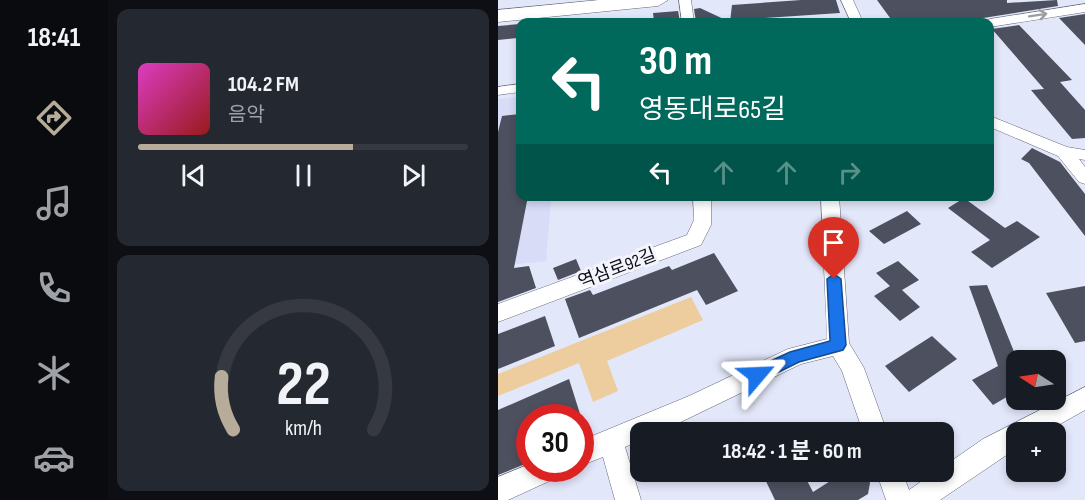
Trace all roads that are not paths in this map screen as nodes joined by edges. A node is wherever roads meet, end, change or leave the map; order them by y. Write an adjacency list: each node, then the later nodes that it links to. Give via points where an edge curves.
1 (658, 0): 6 (main road)
2 (685, 0): 7 (street)
3 (847, 0): 8 (street)
4 (1085, 8): 9 (street, one-way to 4)
5 (498, 15): 6 (main road)
6 (542, 17)
7 (687, 18)
8 (855, 18)
9 (994, 22)
10 (516, 89): 11 (street)
11 (498, 91)
12 (994, 123): 13 (street)
13 (1064, 152): 14 (street); 15 (street)
14 (1085, 155)
15 (1085, 178)
16 (702, 201): 18 (street, 역삼로92길, via 703,222 694,240)
17 (830, 201): 19 (street)
18 (498, 313)
19 (838, 345): 21 (street, via 852,368); 23 (street, via 796,356)
20 (1085, 398): 22 (street)
21 (871, 422)
22 (1041, 422)
23 (611, 441): 25 (street); 29 (street)
24 (1006, 441): 31 (street)
25 (594, 448)
26 (518, 482): 28 (street)
27 (893, 482): 30 (street)
28 (498, 491)
29 (628, 500)
30 (899, 500)
31 (917, 500)

